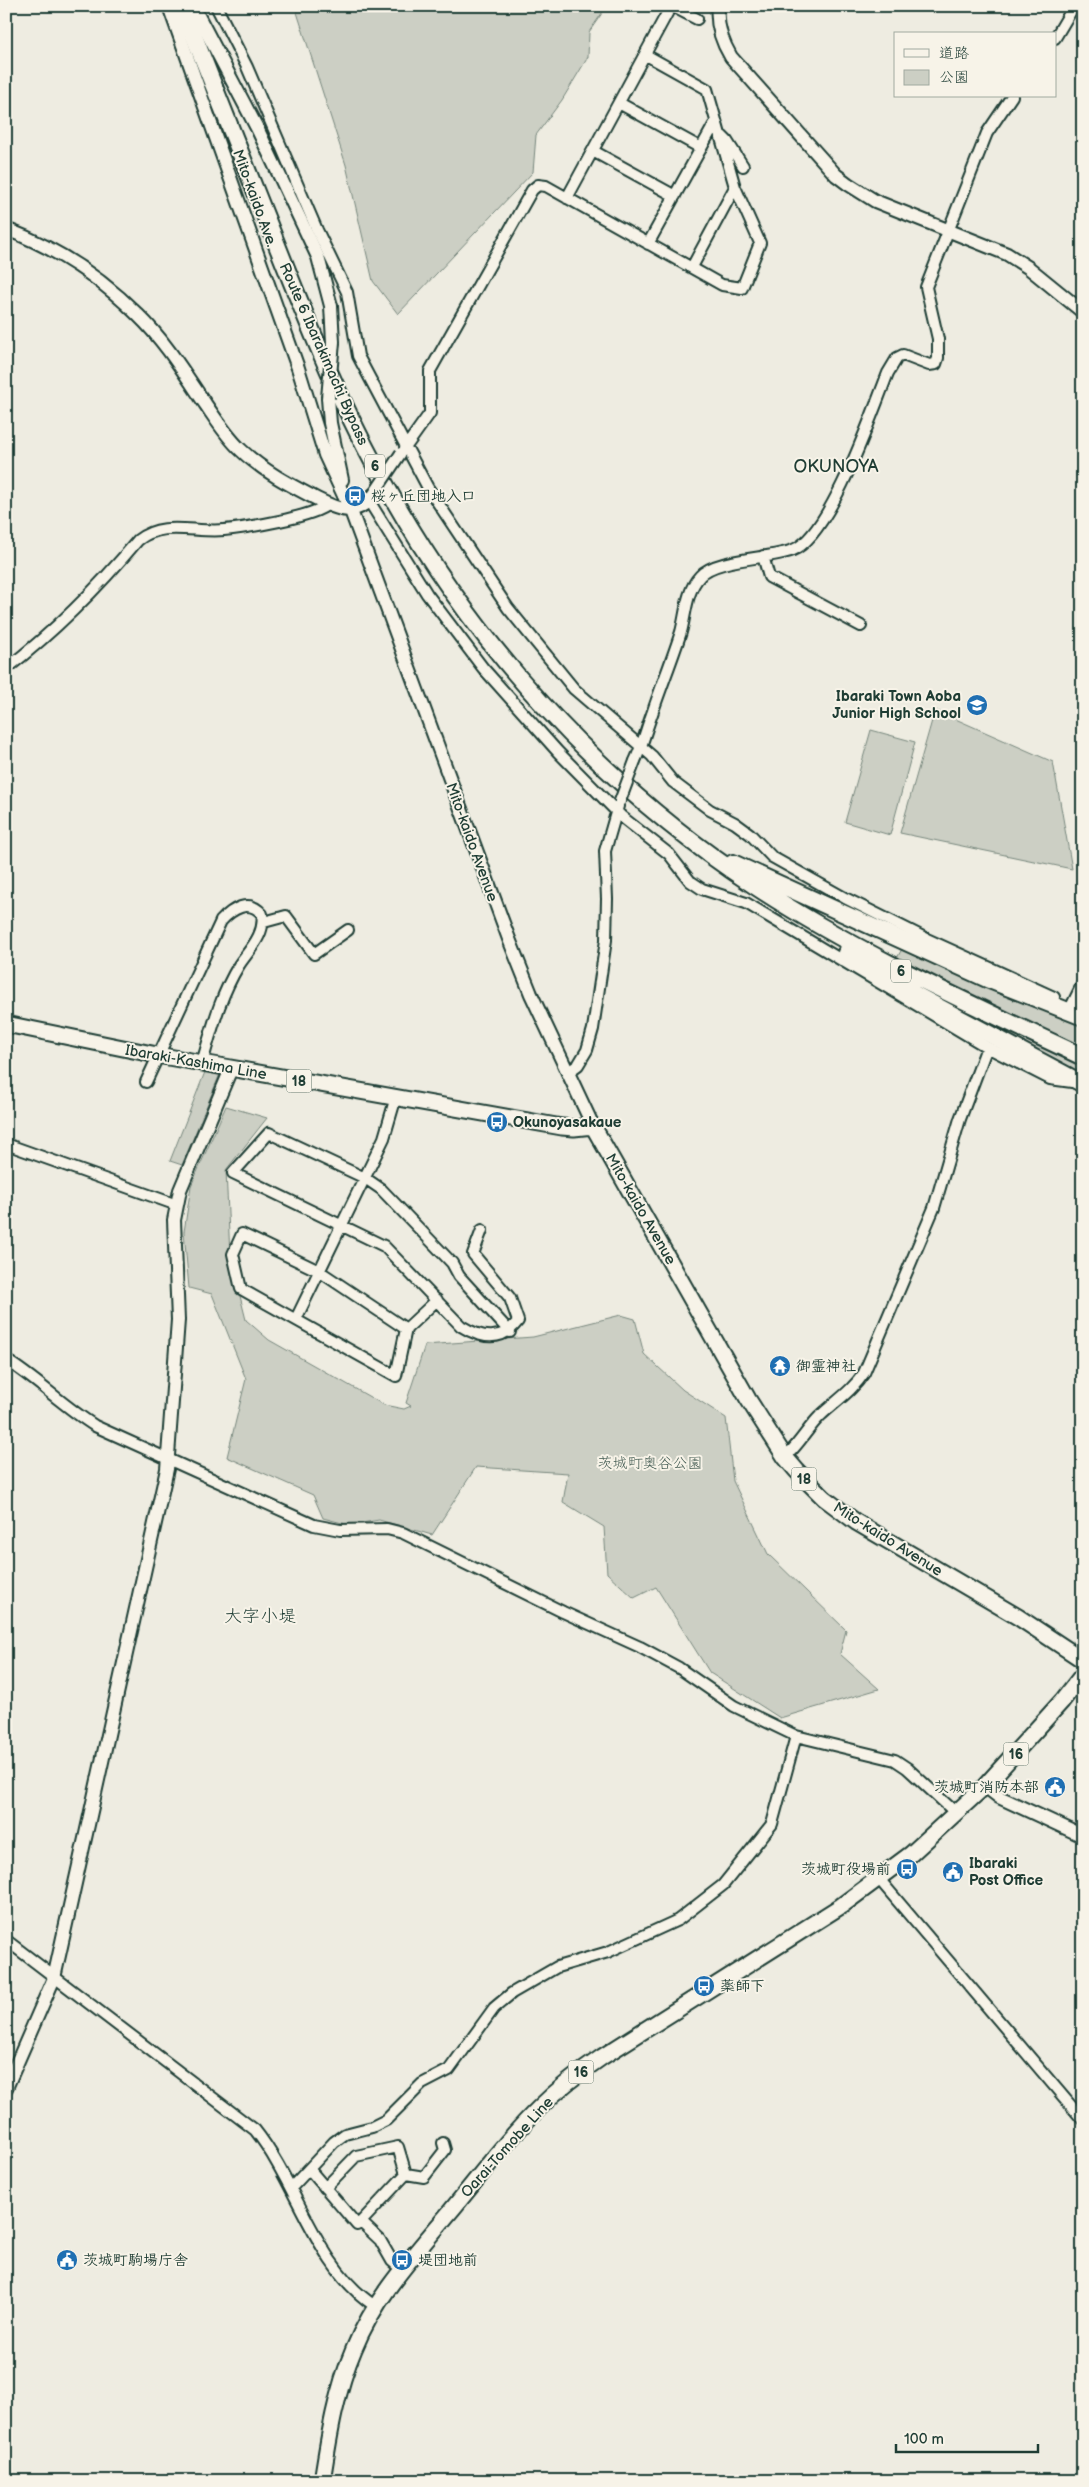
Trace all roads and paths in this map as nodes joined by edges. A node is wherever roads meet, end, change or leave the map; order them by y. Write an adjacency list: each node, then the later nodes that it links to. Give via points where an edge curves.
1 (169, 6): 28 (street, Mito-kaido Ave., via 295,359 325,455)
2 (182, 6): 34 (highway, Route 6 Ibarakimachi Bypass / 6, via 308,322 346,409 408,525 455,596 536,697 608,771)
3 (193, 6): 28 (street, Mito-kaido Ave., bridge, via 258,130 318,257 331,306 330,423)
4 (216, 6): 25 (street, via 258,91 347,292 358,356)
5 (672, 6): 8 (street); 10 (street)
6 (718, 6): 21 (street, via 719,28 731,57 836,174 875,201)
7 (1074, 6): 9 (street)
8 (697, 19)
9 (1056, 36)
10 (646, 55): 12 (street); 13 (street, via 707,89)
11 (1011, 98): 21 (street, via 986,133)
12 (619, 103): 14 (street); 15 (street)
13 (717, 128): 14 (street); 16 (street); 17 (street)
14 (701, 148): 18 (street)
15 (593, 151): 18 (street); 19 (street)
16 (743, 166)
17 (736, 188): 23 (street); 23 (street, via 760,243 742,288 722,285)
18 (675, 196): 22 (street)
19 (567, 198): 22 (street); 25 (street, via 546,186 538,185 532,190 430,371 430,413)
20 (6, 229): 27 (street, via 68,259 106,286 165,345 240,449 271,474)
21 (948, 230): 24 (street, via 1007,254); 29 (street, via 926,286 938,339 936,364 903,355 897,358 838,493 814,534 794,550)
22 (648, 244): 23 (street)
23 (692, 267)
24 (1083, 312)
25 (404, 449): 26 (street, bridge); 32 (street, via 446,519 508,608 574,689)
26 (371, 498): 28 (street, via 364,506); 33 (street, via 427,594 483,668 558,752)
27 (328, 504): 28 (street); 31 (street, via 307,514 223,530 163,529 146,533 80,606)
28 (348, 505): 46 (street, Mito-kaido Avenue, via 509,939)
29 (763, 556): 30 (street, via 769,577); 32 (street, via 706,570 693,585)
30 (861, 626)
31 (6, 669)
32 (642, 748): 33 (street, bridge); 39 (street, via 673,782 750,834 772,857 845,898)
33 (618, 806): 41 (street, via 669,854 690,882 746,903); 46 (street, via 605,850 606,940 593,1030 578,1065)
34 (695, 843): 35 (highway, Route 6 Ibarakimachi Bypass / 6); 39 (highway, via 978,975)
35 (728, 868): 43 (highway, Route 6 Ibarakimachi Bypass / 6, via 848,943 914,978); 48 (highway, via 746,890 812,933 916,995)
36 (264, 922): 37 (street, via 286,916 314,954); 42 (street, via 260,911 245,906 230,911 221,922); 44 (street, via 214,1017)
37 (348, 930)
38 (1083, 983): 39 (street)
39 (1079, 1013)
40 (6, 1024): 42 (main road, Ibaraki-Kashima Line / 18)
41 (986, 1047): 48 (street, via 1050,1078); 62 (street, via 960,1119 934,1208 864,1372 854,1387 819,1417)
42 (157, 1055): 44 (main road, Ibaraki-Kashima Line / 18); 47 (street)
43 (1083, 1057)
44 (202, 1063): 45 (main road, Ibaraki-Kashima Line / 18)
45 (231, 1069): 49 (main road, Ibaraki-Kashima Line / 18); 53 (street, via 185,1177)
46 (567, 1073): 50 (street, Mito-kaido Avenue)
47 (146, 1082)
48 (1081, 1083)
49 (396, 1097): 50 (main road, Ibaraki-Kashima Line / 18, via 562,1127); 52 (street, via 384,1138)
50 (594, 1126): 62 (main road, Mito-kaido Avenue / 18, via 748,1398)
51 (6, 1144): 53 (street)
52 (365, 1178): 54 (street); 54 (street, via 269,1133 233,1173); 60 (street, via 396,1202)
53 (177, 1205): 63 (street, via 174,1249 178,1320)
54 (342, 1225): 56 (street); 57 (street, via 391,1251)
55 (482, 1230): 60 (street, via 473,1254 512,1303 518,1321)
56 (319, 1271): 58 (street); 58 (street, via 242,1234 233,1254 241,1289); 59 (street)
57 (437, 1300): 59 (street); 60 (street, via 472,1333 500,1336)
58 (296, 1319): 59 (street, via 396,1376)
59 (406, 1329)
60 (510, 1332)
61 (6, 1360): 63 (street, via 94,1426)
62 (785, 1457): 64 (main road, Mito-kaido Avenue / 18, via 824,1498 856,1522 1018,1617)
63 (169, 1458): 66 (street, via 314,1525 340,1530 387,1529 415,1538 563,1612 640,1646 734,1706); 72 (street)
64 (1083, 1660)
65 (1083, 1674): 67 (main road, Oarai-Tomobe Line / 16)
66 (796, 1736): 68 (street, via 896,1760); 76 (street, via 772,1824 723,1885 678,1920 608,1952 557,1967 512,1993 494,2008 449,2070 422,2084 386,2120 345,2134)
67 (985, 1786): 68 (main road, Oarai-Tomobe Line / 16); 69 (street, via 1000,1797)
68 (957, 1814): 70 (main road, Oarai-Tomobe Line / 16)
69 (1083, 1836)
70 (879, 1879): 74 (street); 81 (main road, Oarai-Tomobe Line / 16, via 566,2083 528,2119)
71 (6, 1940): 72 (street)
72 (54, 1978): 73 (street); 78 (street, via 255,2130)
73 (6, 2088)
74 (1083, 2120)
75 (443, 2144): 77 (street, via 445,2150 424,2177)
76 (310, 2170): 78 (street); 79 (street)
77 (406, 2174): 79 (street, via 398,2147 356,2156); 80 (street)
78 (291, 2188): 82 (street, via 341,2275)
79 (325, 2188): 80 (street, via 357,2225)
80 (361, 2222): 81 (street, via 380,2240 392,2261)
81 (402, 2270): 82 (main road, Oarai-Tomobe Line / 16)
82 (375, 2306): 83 (main road, Oarai-Tomobe Line / 16, via 354,2347 341,2384)
83 (322, 2481)

